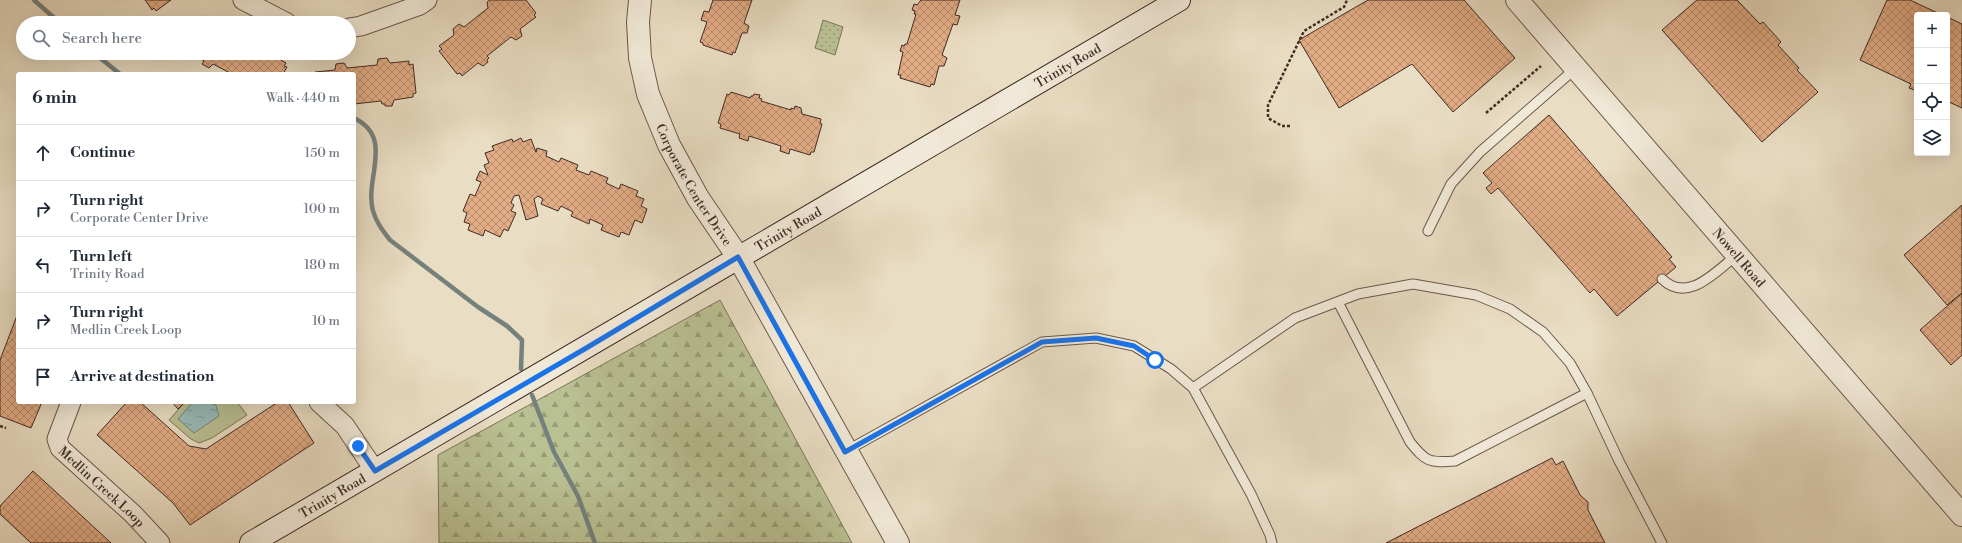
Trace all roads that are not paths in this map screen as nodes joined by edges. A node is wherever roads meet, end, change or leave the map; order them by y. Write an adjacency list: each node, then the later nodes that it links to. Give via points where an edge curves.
1 (243, 0): 6 (street)
2 (427, 0): 7 (street, via 420,5)
3 (640, 0): 11 (street, Corporate Center Drive, via 640,58 648,94 669,145 698,198)
4 (1179, 0): 11 (street, Trinity Road)
5 (1517, 0): 8 (street, Nowell Road)
6 (271, 16)
7 (356, 26)
8 (1576, 68): 9 (lane, via 1480,152 1451,184); 10 (street, Nowell Road)
9 (1428, 231)
10 (1737, 255): 12 (lane, via 1701,284 1682,290 1670,287); 20 (street, Nowell Road)
11 (738, 257): 18 (street, Corporate Center Drive); 19 (street, Trinity Road)
12 (1662, 279)
13 (1338, 302): 14 (lane, via 1295,318); 15 (lane, via 1358,294 1413,284 1476,295 1510,309 1543,332 1570,363); 15 (lane, via 1410,442 1423,458 1436,462 1456,461)
14 (1193, 388): 18 (lane, via 1171,369 1134,346 1096,338 1042,342); 24 (lane, via 1251,494)
15 (1587, 393): 25 (lane)
16 (70, 404): 21 (street, Medlin Creek Loop, via 57,439 60,448 133,514)
17 (321, 404): 19 (street, via 345,426)
18 (845, 452): 23 (street, Corporate Center Drive)
19 (375, 471): 22 (street, Trinity Road)
20 (1962, 515)
21 (160, 543)
22 (251, 543)
23 (898, 543)
24 (1272, 543)
25 (1662, 543)

